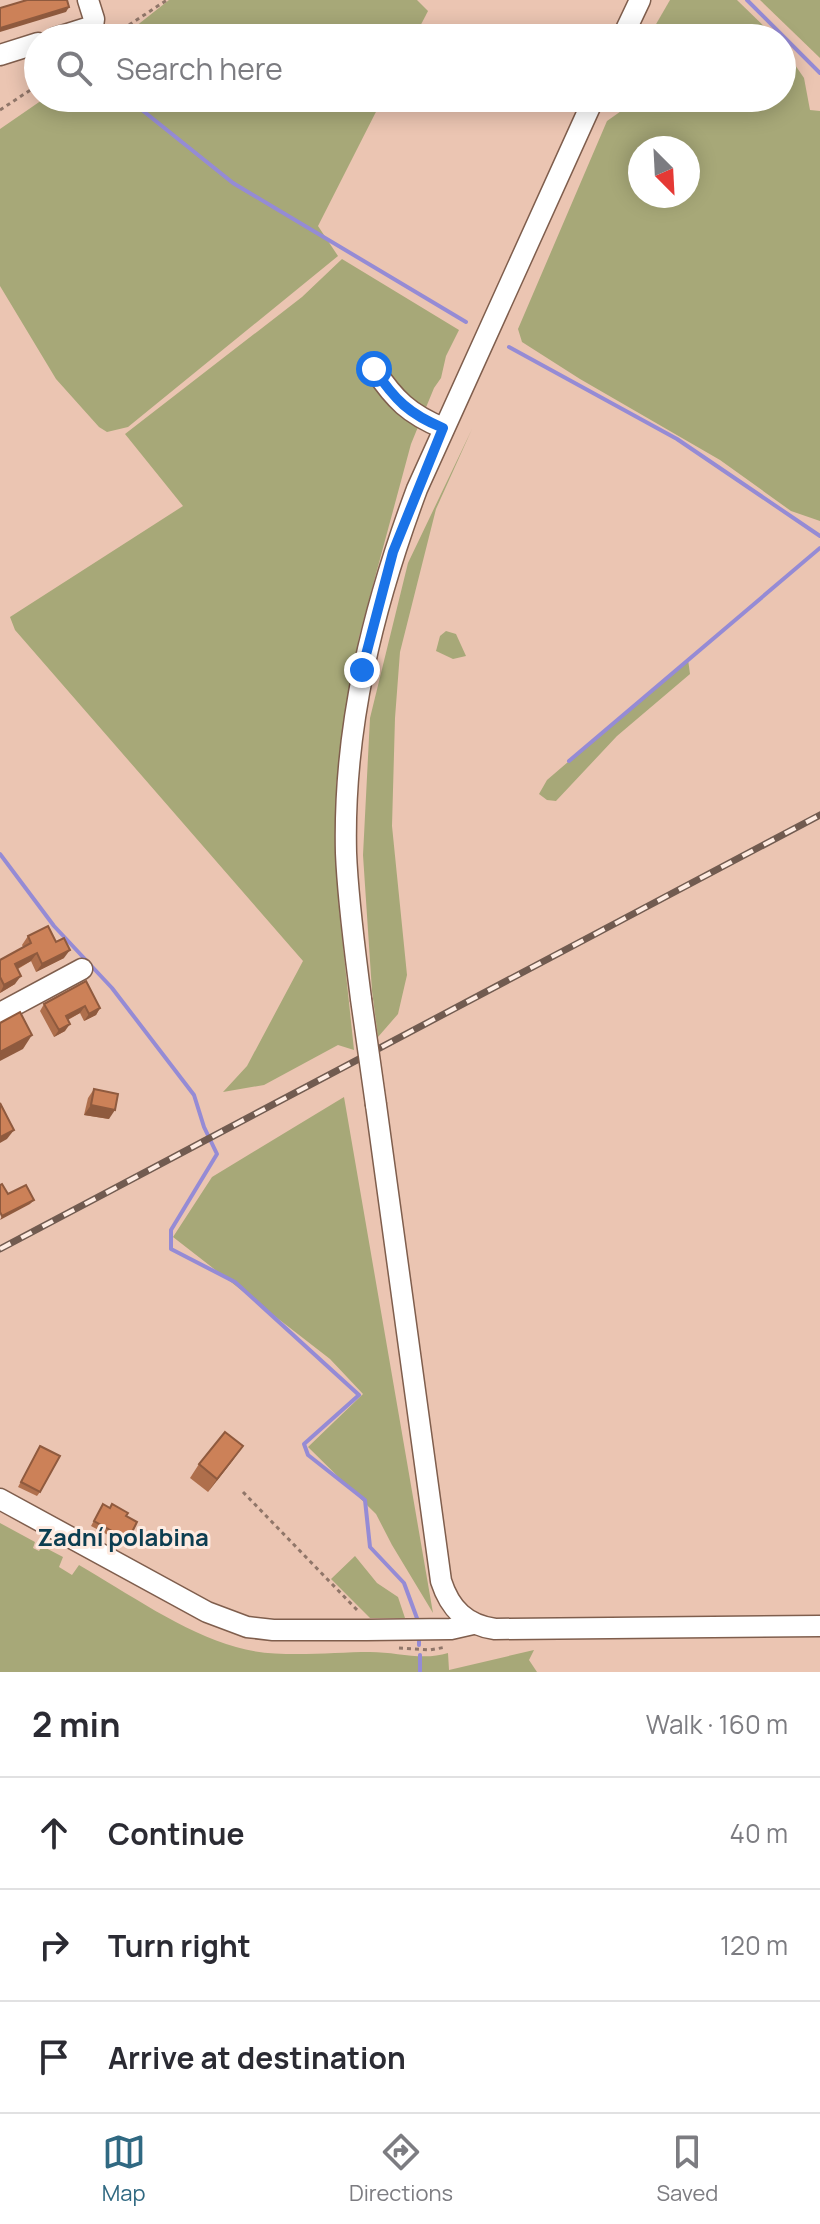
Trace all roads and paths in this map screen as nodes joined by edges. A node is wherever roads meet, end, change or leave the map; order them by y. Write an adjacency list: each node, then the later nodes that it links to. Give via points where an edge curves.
1 (88, 0): 4 (street)
2 (167, 0): 5 (path)
3 (640, 0): 6 (street)
4 (93, 24)
5 (130, 24)
6 (629, 24)
7 (24, 47): 8 (street)
8 (0, 55)
9 (24, 94): 10 (path)
10 (0, 110)
11 (588, 112): 13 (street)
12 (374, 369): 13 (street, via 409,412)
13 (443, 428): 18 (street, bridge, via 393,552 362,670 346,852 349,909 441,1581 452,1605)
14 (82, 969): 15 (street)
15 (0, 1013)
16 (243, 1492): 20 (path, via 364,1617)
17 (0, 1499): 20 (street, via 233,1623 273,1630)
18 (473, 1624): 19 (street, via 495,1629); 20 (street)
19 (820, 1626)
20 (367, 1630)

